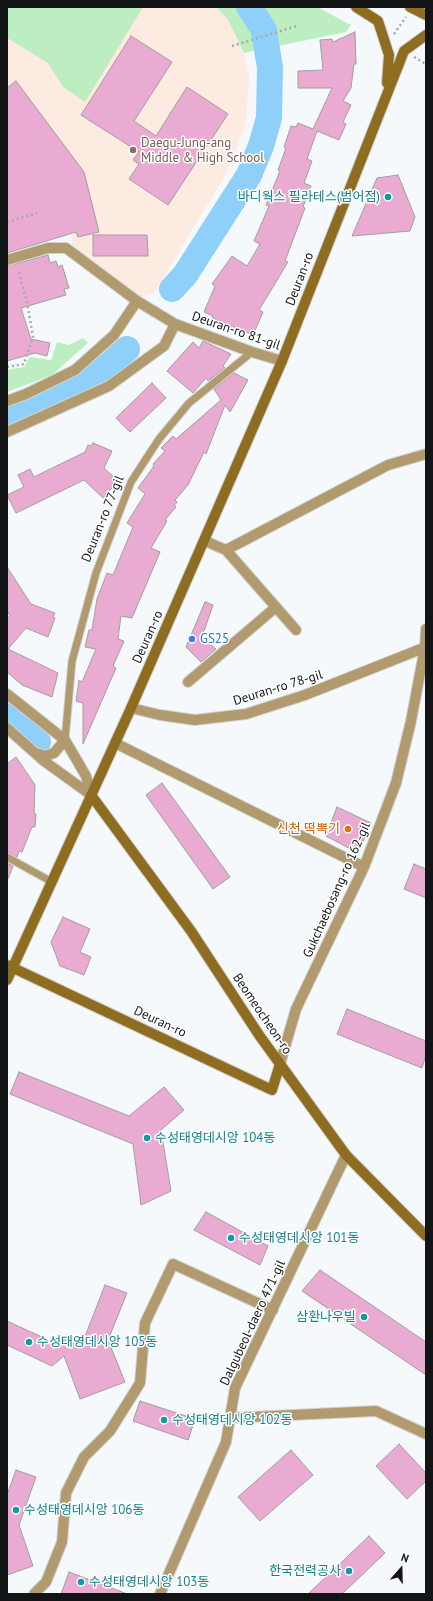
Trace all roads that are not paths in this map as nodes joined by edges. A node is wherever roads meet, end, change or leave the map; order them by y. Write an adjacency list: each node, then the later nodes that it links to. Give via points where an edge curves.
1 (356, 7): 5 (main road, via 378,21 390,54)
2 (410, 7): 3 (main road)
3 (426, 15)
4 (426, 35): 5 (main road, Deuran-ro, via 404,51)
5 (386, 94): 10 (main road, Deuran-ro)
6 (10, 259): 7 (street, via 48,248 66,248)
7 (137, 301): 8 (street, Deuran-ro 81-gil); 11 (street, via 114,334 75,370)
8 (178, 325): 9 (street, Deuran-ro 81-gil); 12 (street, via 164,346 127,375 109,386)
9 (252, 352): 10 (street, Deuran-ro 81-gil); 24 (lane, Deuran-ro 77-gil, via 190,403 158,439 131,482 96,573 72,661)
10 (282, 361): 14 (main road, Deuran-ro)
11 (7, 401)
12 (7, 432)
13 (426, 454): 15 (street, via 388,465)
14 (204, 541): 15 (street); 22 (main road, Deuran-ro)
15 (226, 550): 16 (street)
16 (276, 607): 18 (street); 20 (street)
17 (426, 629): 19 (street, Gukchaebosang-ro 162-gil)
18 (296, 630)
19 (425, 647): 22 (street, Deuran-ro 78-gil, via 305,695 246,714 195,720 160,716); 29 (street, Gukchaebosang-ro 162-gil, via 396,783)
20 (188, 682)
21 (7, 694): 24 (street)
22 (131, 708): 25 (main road, Deuran-ro)
23 (8, 731): 26 (street)
24 (65, 740): 26 (street, via 54,753 45,756); 27 (street, via 86,776)
25 (115, 743): 27 (main road, Deuran-ro); 29 (street)
26 (35, 753): 27 (street)
27 (91, 795): 30 (main road, Deuran-ro); 33 (main road, Beomeocheon-ro, via 191,931)
28 (7, 857): 30 (lane)
29 (364, 867): 33 (street, Gukchaebosang-ro 162-gil, via 296,1009)
30 (52, 882): 31 (main road, Deuran-ro)
31 (10, 966): 32 (main road, Deuran-ro); 33 (main road, Deuran-ro, via 272,1090)
32 (7, 980)
33 (280, 1064): 34 (main road, Beomeocheon-ro)
34 (346, 1155): 35 (main road, Beomeocheon-ro); 36 (street, Dalgubeol-daero 471-gil)
35 (426, 1236)
36 (273, 1310): 37 (street, Dalgubeol-daero 471-gil, via 235,1388); 39 (street, via 173,1264 145,1323 140,1383 110,1432 84,1458 66,1493 62,1542 46,1582)
37 (230, 1418): 38 (street, via 376,1411); 40 (street, Dalgubeol-daero 471-gil, via 226,1442)
38 (426, 1434)
39 (34, 1594)
40 (160, 1594)

